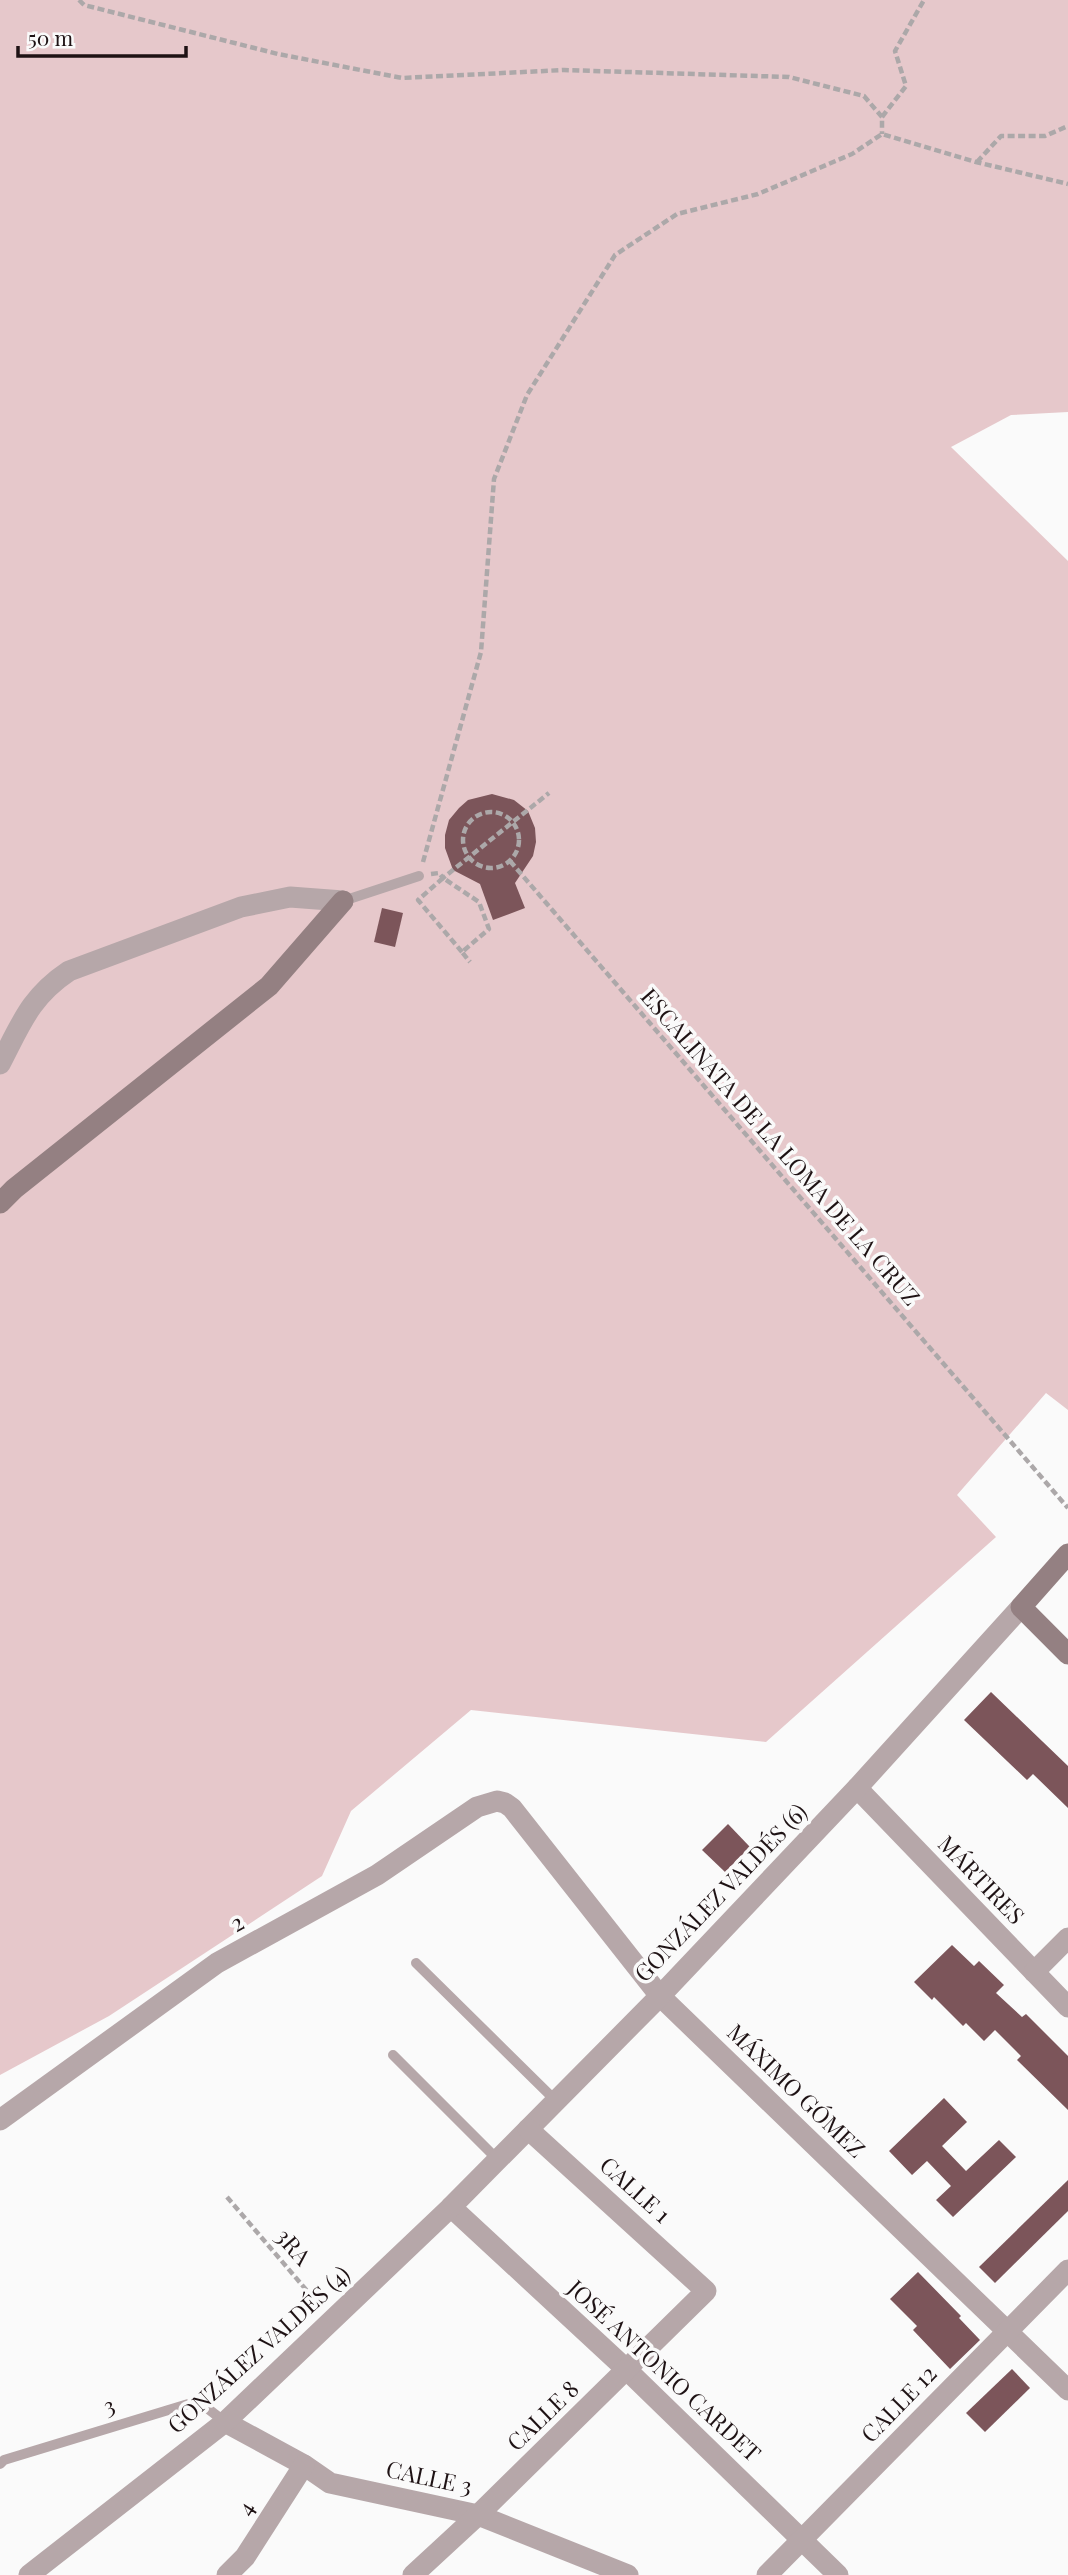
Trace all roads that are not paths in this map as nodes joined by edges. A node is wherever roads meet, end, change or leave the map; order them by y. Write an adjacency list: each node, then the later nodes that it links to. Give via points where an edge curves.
1 (419, 876): 2 (lane)
2 (342, 901): 3 (street, via 290,897 241,907 69,971 47,985 31,1004); 4 (street, via 269,986)
3 (0, 1064)
4 (0, 1203)
5 (1068, 1554): 6 (street)
6 (1021, 1607): 7 (street); 8 (street, GONZÁLEZ VALDÉS (6))
7 (1068, 1654)
8 (857, 1788): 12 (street, MÁRTIRES); 13 (street, GONZÁLEZ VALDÉS (6))
9 (512, 1808): 13 (street, MÁXIMO GÓMEZ); 17 (street, 2, via 497,1801 477,1807 377,1875 218,1963)
10 (1068, 1938): 12 (street)
11 (416, 1963): 16 (lane)
12 (1034, 1972): 14 (street, MÁRTIRES)
13 (660, 1996): 16 (street, GONZÁLEZ VALDÉS (6)); 23 (street, MÁXIMO GÓMEZ)
14 (1068, 2007)
15 (393, 2055): 19 (lane)
16 (556, 2101): 18 (street, GONZÁLEZ VALDÉS (6))
17 (0, 2120)
18 (528, 2129): 19 (street, GONZÁLEZ VALDÉS (6)); 22 (street, CALLE 1)
19 (498, 2160): 20 (street, GONZÁLEZ VALDÉS (6))
20 (451, 2207): 24 (street, JOSÉ ANTONIO CARDET); 26 (street, GONZÁLEZ VALDÉS (4))
21 (1068, 2270): 23 (street, CALLE 12)
22 (706, 2291): 24 (street, CALLE 8)
23 (1007, 2332): 25 (street, MÁXIMO GÓMEZ); 30 (street, CALLE 12)
24 (627, 2370): 29 (street, CALLE 8); 30 (street, JOSÉ ANTONIO CARDET)
25 (1068, 2390)
26 (225, 2422): 27 (lane, 3, via 198,2401); 28 (street, CALLE 3); 31 (street, GONZÁLEZ VALDÉS (4))
27 (0, 2463)
28 (304, 2465): 29 (street, CALLE 3, via 330,2483); 32 (street, 4, via 245,2557)
29 (478, 2515): 33 (street, CALLE 8); 34 (street, CALLE 3)
30 (803, 2539): 35 (street, CALLE 12); 36 (street, JOSÉ ANTONIO CARDET)
31 (29, 2575)
32 (227, 2575)
33 (413, 2575)
34 (628, 2575)
35 (767, 2575)
36 (838, 2575)

